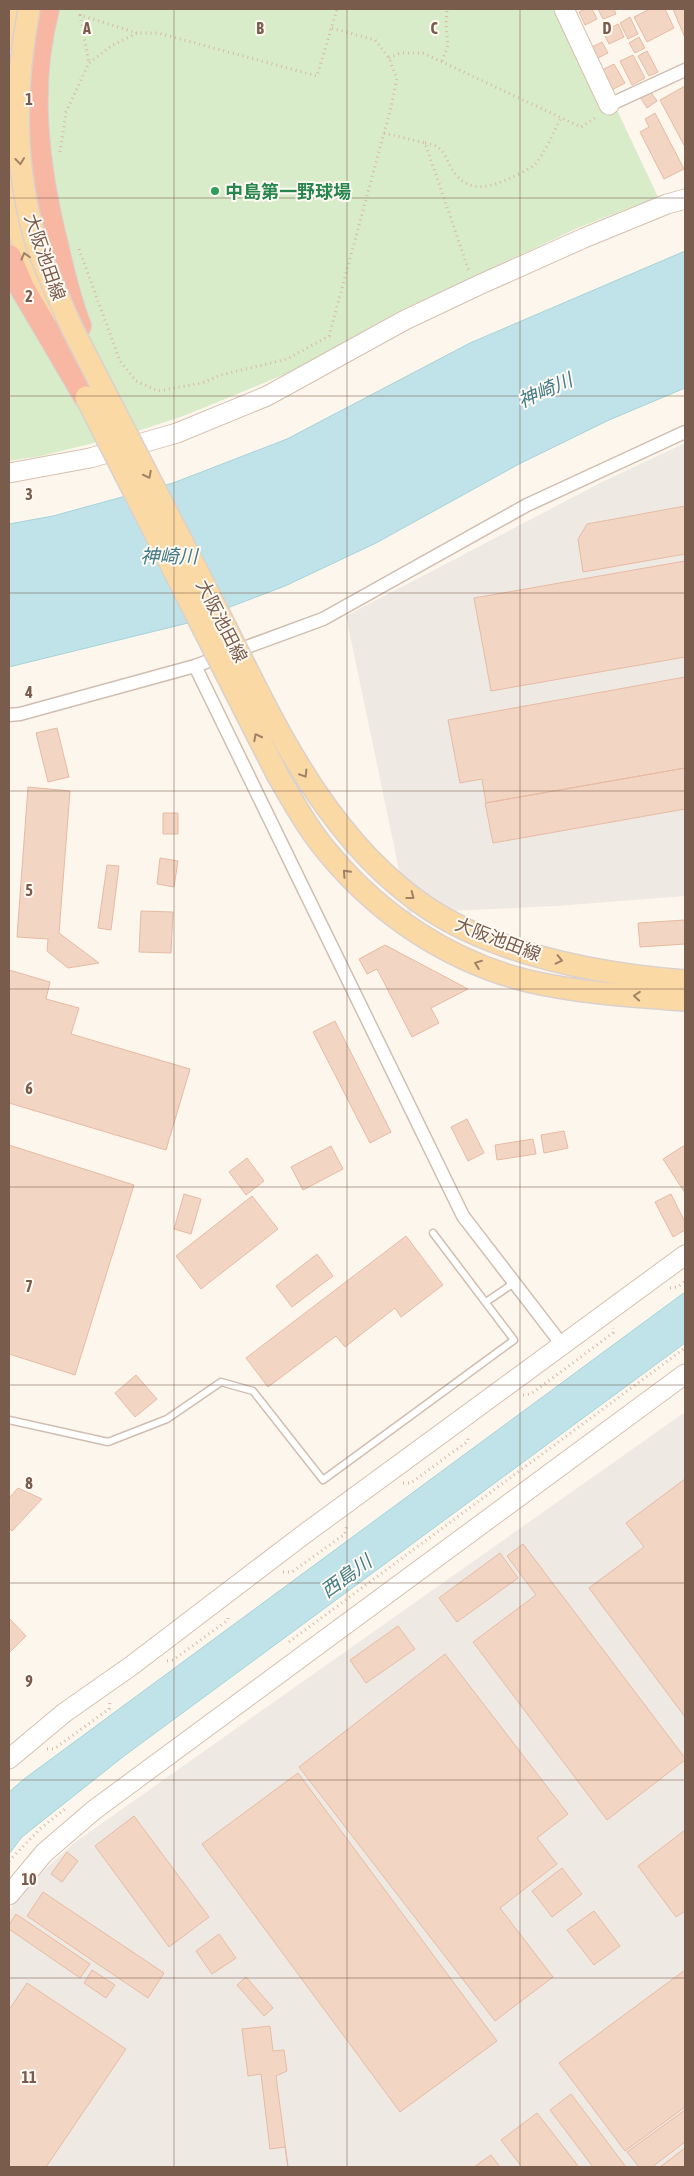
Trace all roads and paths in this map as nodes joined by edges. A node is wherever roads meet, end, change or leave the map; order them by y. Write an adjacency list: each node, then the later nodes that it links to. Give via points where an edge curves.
1 (14, 9): 12 (main road)
2 (29, 9): 29 (main road, 大阪池田線, one-way to 29, bridge, via 17,101 28,210 36,242 57,295)
3 (43, 9): 20 (street)
4 (47, 9): 29 (highway, bridge, via 36,76 38,162 75,316)
5 (81, 9): 9 (path)
6 (337, 9): 10 (path)
7 (447, 9): 14 (path, via 448,45)
8 (564, 9): 17 (street)
9 (80, 15): 11 (path); 15 (path)
10 (331, 28): 11 (path, via 317,76 158,33); 13 (path, via 375,40)
11 (136, 33): 15 (path)
12 (9, 38)
13 (389, 58): 14 (path, via 400,53 423,53); 19 (path, via 397,79)
14 (442, 61): 18 (path, via 502,92)
15 (89, 63): 22 (path, via 66,112)
16 (685, 70): 17 (street)
17 (607, 108): 18 (path, via 581,127)
18 (561, 117): 21 (path, via 535,164 491,187 465,183 456,175 443,151 435,144)
19 (384, 133): 21 (path); 25 (path, via 329,336 287,359 221,375 202,383 158,391 136,380 120,361)
20 (9, 142)
21 (425, 143): 27 (path)
22 (59, 161)
23 (9, 186): 28 (main road, 大阪池田線, one-way to 23, via 37,291 21,241)
24 (685, 199): 31 (street, via 584,238 471,289 405,320 267,396 195,426 90,458)
25 (76, 242)
26 (9, 257): 28 (highway, via 38,318)
27 (471, 277)
28 (86, 397): 35 (main road, 大阪池田線, one-way to 28, bridge, via 551,986 482,966 421,936 348,876 311,830 278,776)
29 (110, 401): 34 (main road, 大阪池田線, one-way to 34, bridge, via 283,739 324,805 377,866 428,908 469,931 504,945 596,968)
30 (685, 432): 32 (street, via 527,505 323,619)
31 (9, 473)
32 (195, 666): 33 (street); 39 (street, via 463,1216)
33 (9, 715)
34 (685, 981)
35 (685, 1000)
36 (433, 1233): 41 (lane)
37 (685, 1255): 43 (street)
38 (685, 1281): 40 (path, via 678,1287)
39 (514, 1282): 41 (lane); 43 (street)
40 (665, 1289)
41 (486, 1302): 46 (lane, via 514,1340 323,1480 253,1391 221,1382 167,1419 108,1442)
42 (613, 1327): 45 (path, via 613,1333 531,1394)
43 (563, 1346): 55 (street, via 64,1713)
44 (685, 1374): 56 (street, via 94,1810 44,1853)
45 (519, 1396)
46 (9, 1420)
47 (468, 1433): 48 (path, via 468,1441 411,1483)
48 (401, 1483)
49 (347, 1523): 50 (path, via 344,1534 292,1572)
50 (282, 1572)
51 (228, 1611): 52 (path, via 228,1620 173,1660)
52 (162, 1661)
53 (110, 1699): 54 (path, via 109,1709 54,1749)
54 (45, 1749)
55 (9, 1759)
56 (9, 1895)

